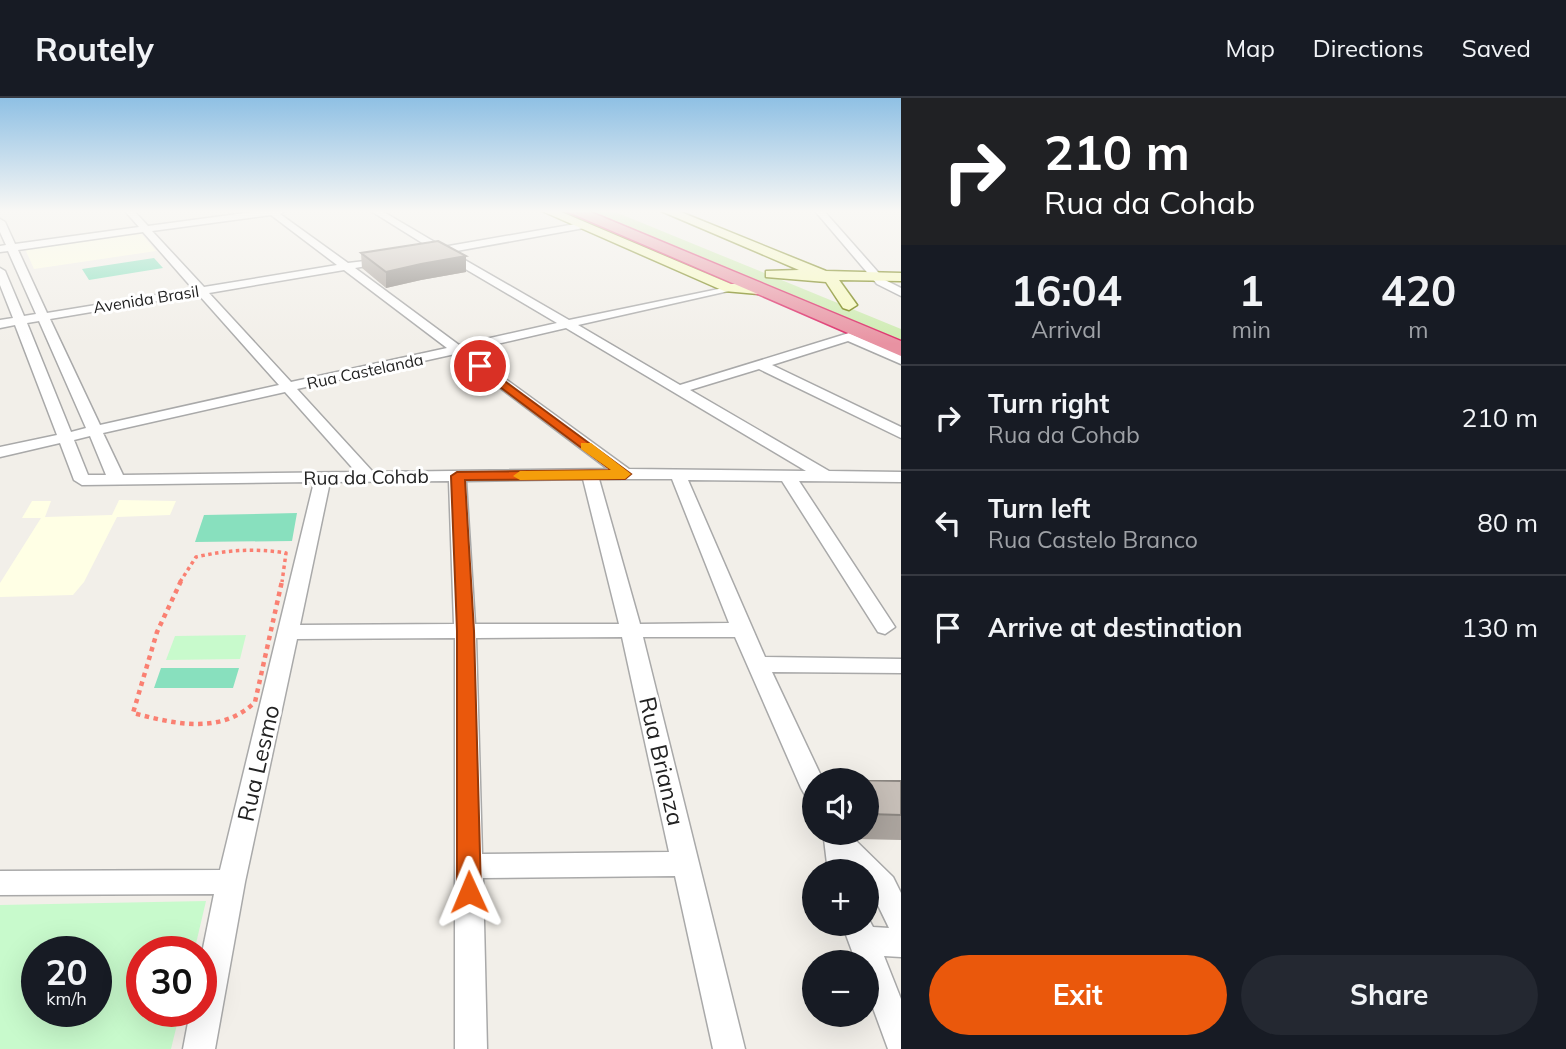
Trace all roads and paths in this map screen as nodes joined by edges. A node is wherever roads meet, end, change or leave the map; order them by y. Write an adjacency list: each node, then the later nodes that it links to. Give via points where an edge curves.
1 (11, 255): 22 (street)
2 (169, 255): 18 (street)
3 (331, 255): 11 (street)
4 (392, 255): 11 (street, Avenida Brasil)
5 (453, 255): 26 (street)
6 (658, 255): 19 (street)
7 (689, 255): 16 (highway)
8 (712, 255): 16 (highway)
9 (774, 255): 13 (street)
10 (858, 255): 15 (street)
11 (342, 264): 18 (street, Avenida Brasil); 28 (street)
12 (0, 271): 24 (street)
13 (826, 277): 15 (street); 16 (street); 21 (street)
14 (901, 277): 15 (street)
15 (878, 279): 17 (street); 20 (street)
16 (765, 281): 19 (street); 21 (highway); 27 (highway)
17 (901, 282)
18 (197, 287): 22 (street, Avenida Brasil); 31 (street)
19 (729, 288): 26 (street, Rua Castelanda)
20 (901, 293)
21 (856, 308)
22 (39, 313): 24 (street, Avenida Brasil); 33 (street)
23 (0, 316): 24 (street, Avenida Brasil)
24 (18, 317): 25 (street, Avenida Brasil); 35 (street)
25 (0, 324)
26 (569, 326): 28 (street, Rua Castelanda); 32 (street)
27 (901, 349)
28 (459, 351): 31 (street, Rua Castelanda); 37 (street)
29 (901, 360): 30 (street, via 849,337)
30 (761, 365): 32 (street); 34 (street)
31 (289, 388): 33 (street, Rua Castelanda); 43 (street)
32 (677, 390): 42 (street)
33 (93, 432): 35 (street, Rua Castelanda); 46 (street)
34 (901, 433)
35 (65, 438): 36 (street, Rua Castelanda); 46 (street, Rua da Cohab, via 82,480)
36 (0, 452)
37 (625, 474): 38 (street, Rua da Cohab); 39 (street, Rua da Cohab)
38 (590, 475): 41 (street, Rua da Cohab); 51 (street, Rua Brianza)
39 (678, 475): 40 (street, Rua da Cohab); 49 (street)
40 (787, 475): 42 (street, Rua da Cohab); 48 (street)
41 (457, 476): 43 (street, Rua da Cohab); 50 (street)
42 (825, 476): 44 (street, Rua da Cohab)
43 (369, 477): 45 (street, Rua da Cohab)
44 (901, 477)
45 (323, 478): 46 (street, Rua da Cohab); 47 (street, Rua Lesmo)
46 (117, 480)
47 (281, 627): 47 (path, via 286,553 226,550 196,556 163,621 142,675 134,713 172,724 224,722 247,713 256,702); 50 (street); 58 (street, Rua Lesmo)
48 (885, 627)
49 (742, 630): 51 (street); 52 (street)
50 (466, 631): 51 (street); 57 (street)
51 (631, 631): 56 (street, Rua Brianza)
52 (757, 664): 53 (street); 54 (street)
53 (901, 666)
54 (805, 768)
55 (844, 845): 60 (street)
56 (685, 864): 57 (street); 68 (street, Rua Brianza)
57 (469, 866): 67 (street)
58 (231, 882): 59 (street); 66 (street, Rua Lesmo)
59 (0, 883)
60 (884, 887): 61 (street)
61 (901, 922)
62 (862, 936): 65 (street)
63 (875, 936): 64 (street)
64 (901, 943)
65 (901, 1040)
66 (199, 1049)
67 (471, 1049)
68 (729, 1049)

